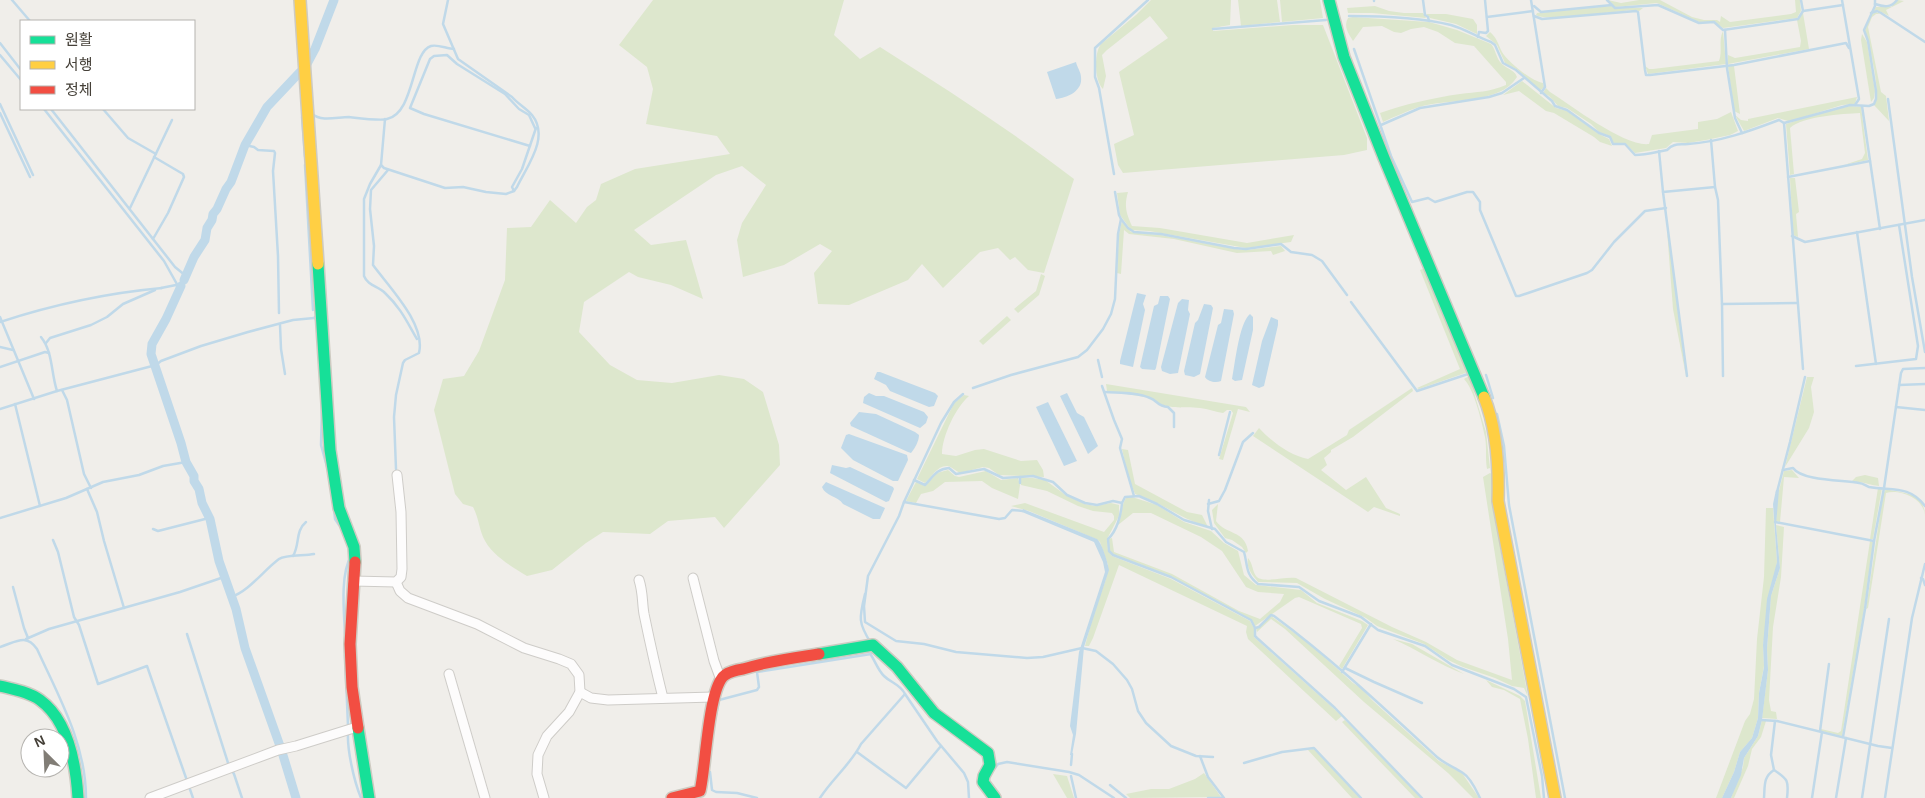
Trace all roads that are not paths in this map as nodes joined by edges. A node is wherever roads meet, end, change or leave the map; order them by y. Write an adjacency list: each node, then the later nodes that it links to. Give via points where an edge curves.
1 (300, 0): 6 (street, via 330,450 338,508 353,539)
2 (1329, 0): 22 (street, via 1344,57 1487,405 1498,466 1498,501)
3 (397, 475): 7 (street, via 402,569)
4 (693, 578): 9 (street)
5 (639, 580): 13 (street)
6 (353, 581): 7 (street); 14 (street, via 350,644)
7 (396, 582): 11 (street, via 408,598 447,612 524,648 571,664 579,675)
8 (449, 674): 18 (street)
9 (721, 680): 12 (street); 21 (street, via 725,675 766,662 873,645 897,667 934,713 988,753 992,760 983,780)
10 (0, 686): 15 (street, via 39,699 52,711 70,750)
11 (580, 692): 13 (street, via 591,698 608,700); 19 (street, via 569,712 547,736 538,755 537,774)
12 (713, 697): 13 (street); 20 (street, via 700,791)
13 (662, 698)
14 (357, 727): 16 (street, via 278,750); 17 (street)
15 (78, 798)
16 (150, 798)
17 (369, 798)
18 (485, 798)
19 (544, 798)
20 (672, 798)
21 (995, 798)
22 (1555, 798)

